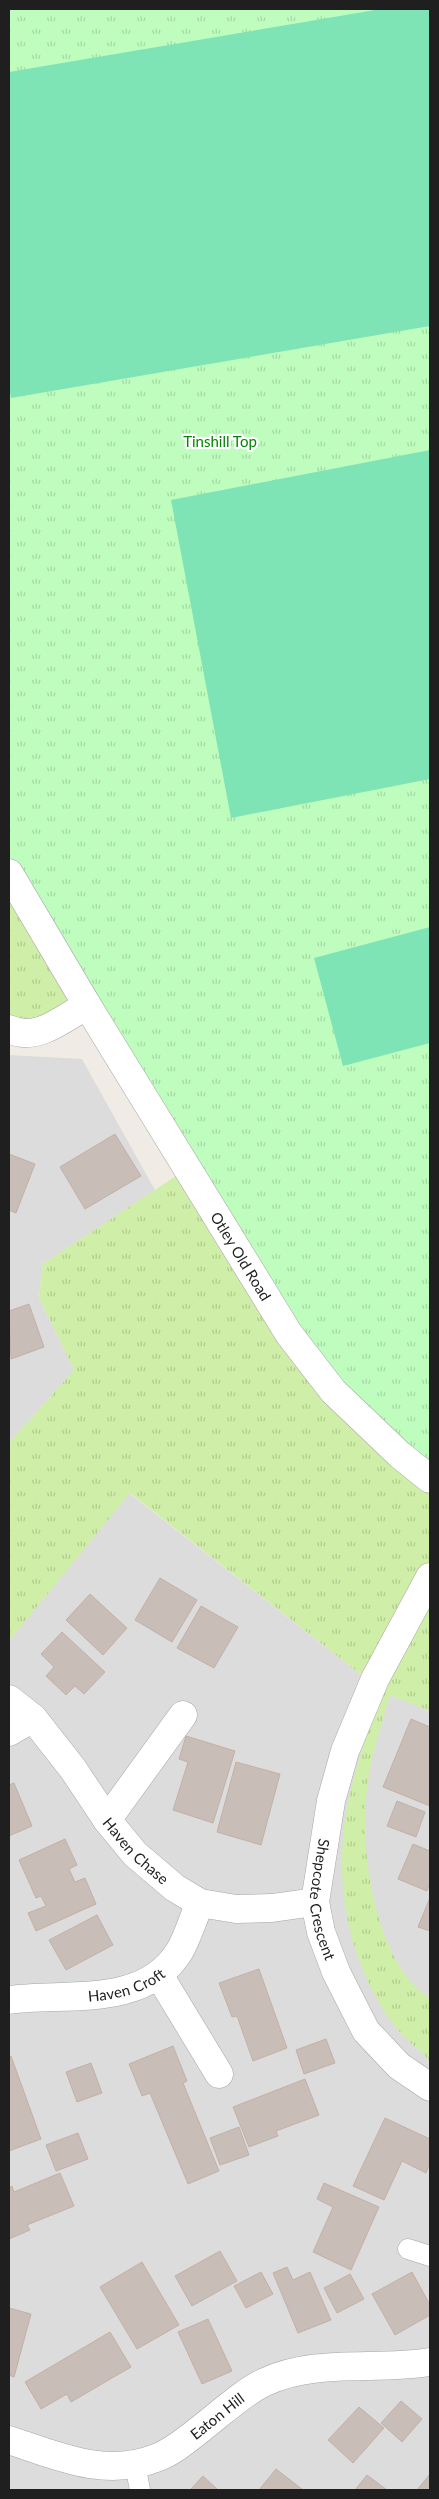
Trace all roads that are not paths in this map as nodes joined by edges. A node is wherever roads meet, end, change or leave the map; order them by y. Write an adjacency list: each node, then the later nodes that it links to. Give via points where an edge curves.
1 (9, 873): 2 (street, Otley Old Road)
2 (87, 1005): 3 (street, via 44,1030 29,1034); 4 (street, Otley Old Road, via 289,1334 333,1391)
3 (9, 1029)
4 (430, 1479)
5 (430, 1577): 11 (street, Shepcote Crescent, via 375,1678 344,1751 331,1802)
6 (9, 1699): 8 (street, Haven Chase)
7 (183, 1715): 10 (street)
8 (33, 1718): 9 (street); 10 (street, Haven Chase)
9 (9, 1732)
10 (107, 1820): 12 (street, Haven Chase, via 135,1854 175,1888)
11 (315, 1902): 12 (street, Haven Chase, via 272,1908); 16 (street, Shepcote Crescent, via 321,1932 336,1972 366,2031 399,2066)
12 (200, 1903): 13 (street, Haven Croft, via 179,1952)
13 (159, 1975): 14 (street, Haven Croft, via 126,1991 102,1995); 15 (street)
14 (9, 2000)
15 (219, 2074)
16 (430, 2087)
17 (408, 2249): 18 (lane)
18 (430, 2256)
19 (430, 2362): 21 (street, Eaton Hill, via 299,2371 264,2382 156,2458)
20 (9, 2440): 21 (street, Eaton Hill, via 78,2464 104,2467)
21 (138, 2477)

